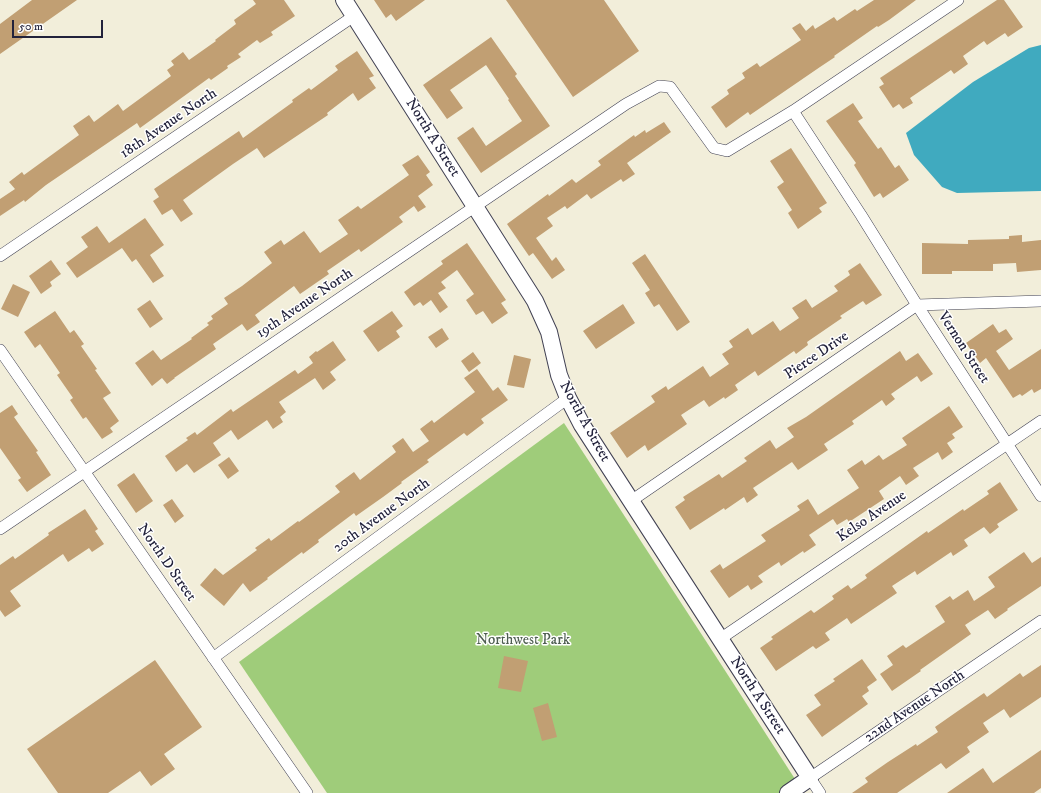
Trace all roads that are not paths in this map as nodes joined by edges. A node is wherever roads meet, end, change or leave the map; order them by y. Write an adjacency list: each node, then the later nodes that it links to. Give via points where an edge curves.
1 (344, 0): 3 (street, North A Street)
2 (958, 0): 4 (street)
3 (354, 16): 5 (street, North A Street); 6 (street, 18th Avenue North)
4 (793, 111): 5 (street, 19th Avenue North, via 727,151 714,148 670,86 659,86 626,104); 8 (street, Vernon Street)
5 (475, 206): 10 (street, North A Street, via 535,301 548,332); 13 (street, 19th Avenue North)
6 (0, 256)
7 (1041, 301): 8 (street)
8 (917, 305): 12 (street, Vernon Street); 15 (street, Pierce Drive)
9 (0, 350): 13 (street, North D Street)
10 (568, 398): 15 (street, North A Street, via 582,425); 19 (street, 20th Avenue North)
11 (1041, 421): 12 (street, Kelso Avenue)
12 (1007, 444): 14 (street, Vernon Street); 18 (street, Kelso Avenue)
13 (84, 472): 16 (street, 19th Avenue North); 19 (street, North D Street)
14 (1041, 496)
15 (631, 501): 18 (street, North A Street)
16 (0, 529)
17 (1041, 621): 20 (street, 22nd Avenue North)
18 (720, 639): 20 (street, North A Street)
19 (213, 658): 21 (street, North D Street)
20 (810, 778): 22 (street, 22nd Avenue North); 23 (street, North A Street)
21 (307, 793)
22 (788, 793)
23 (820, 793)

